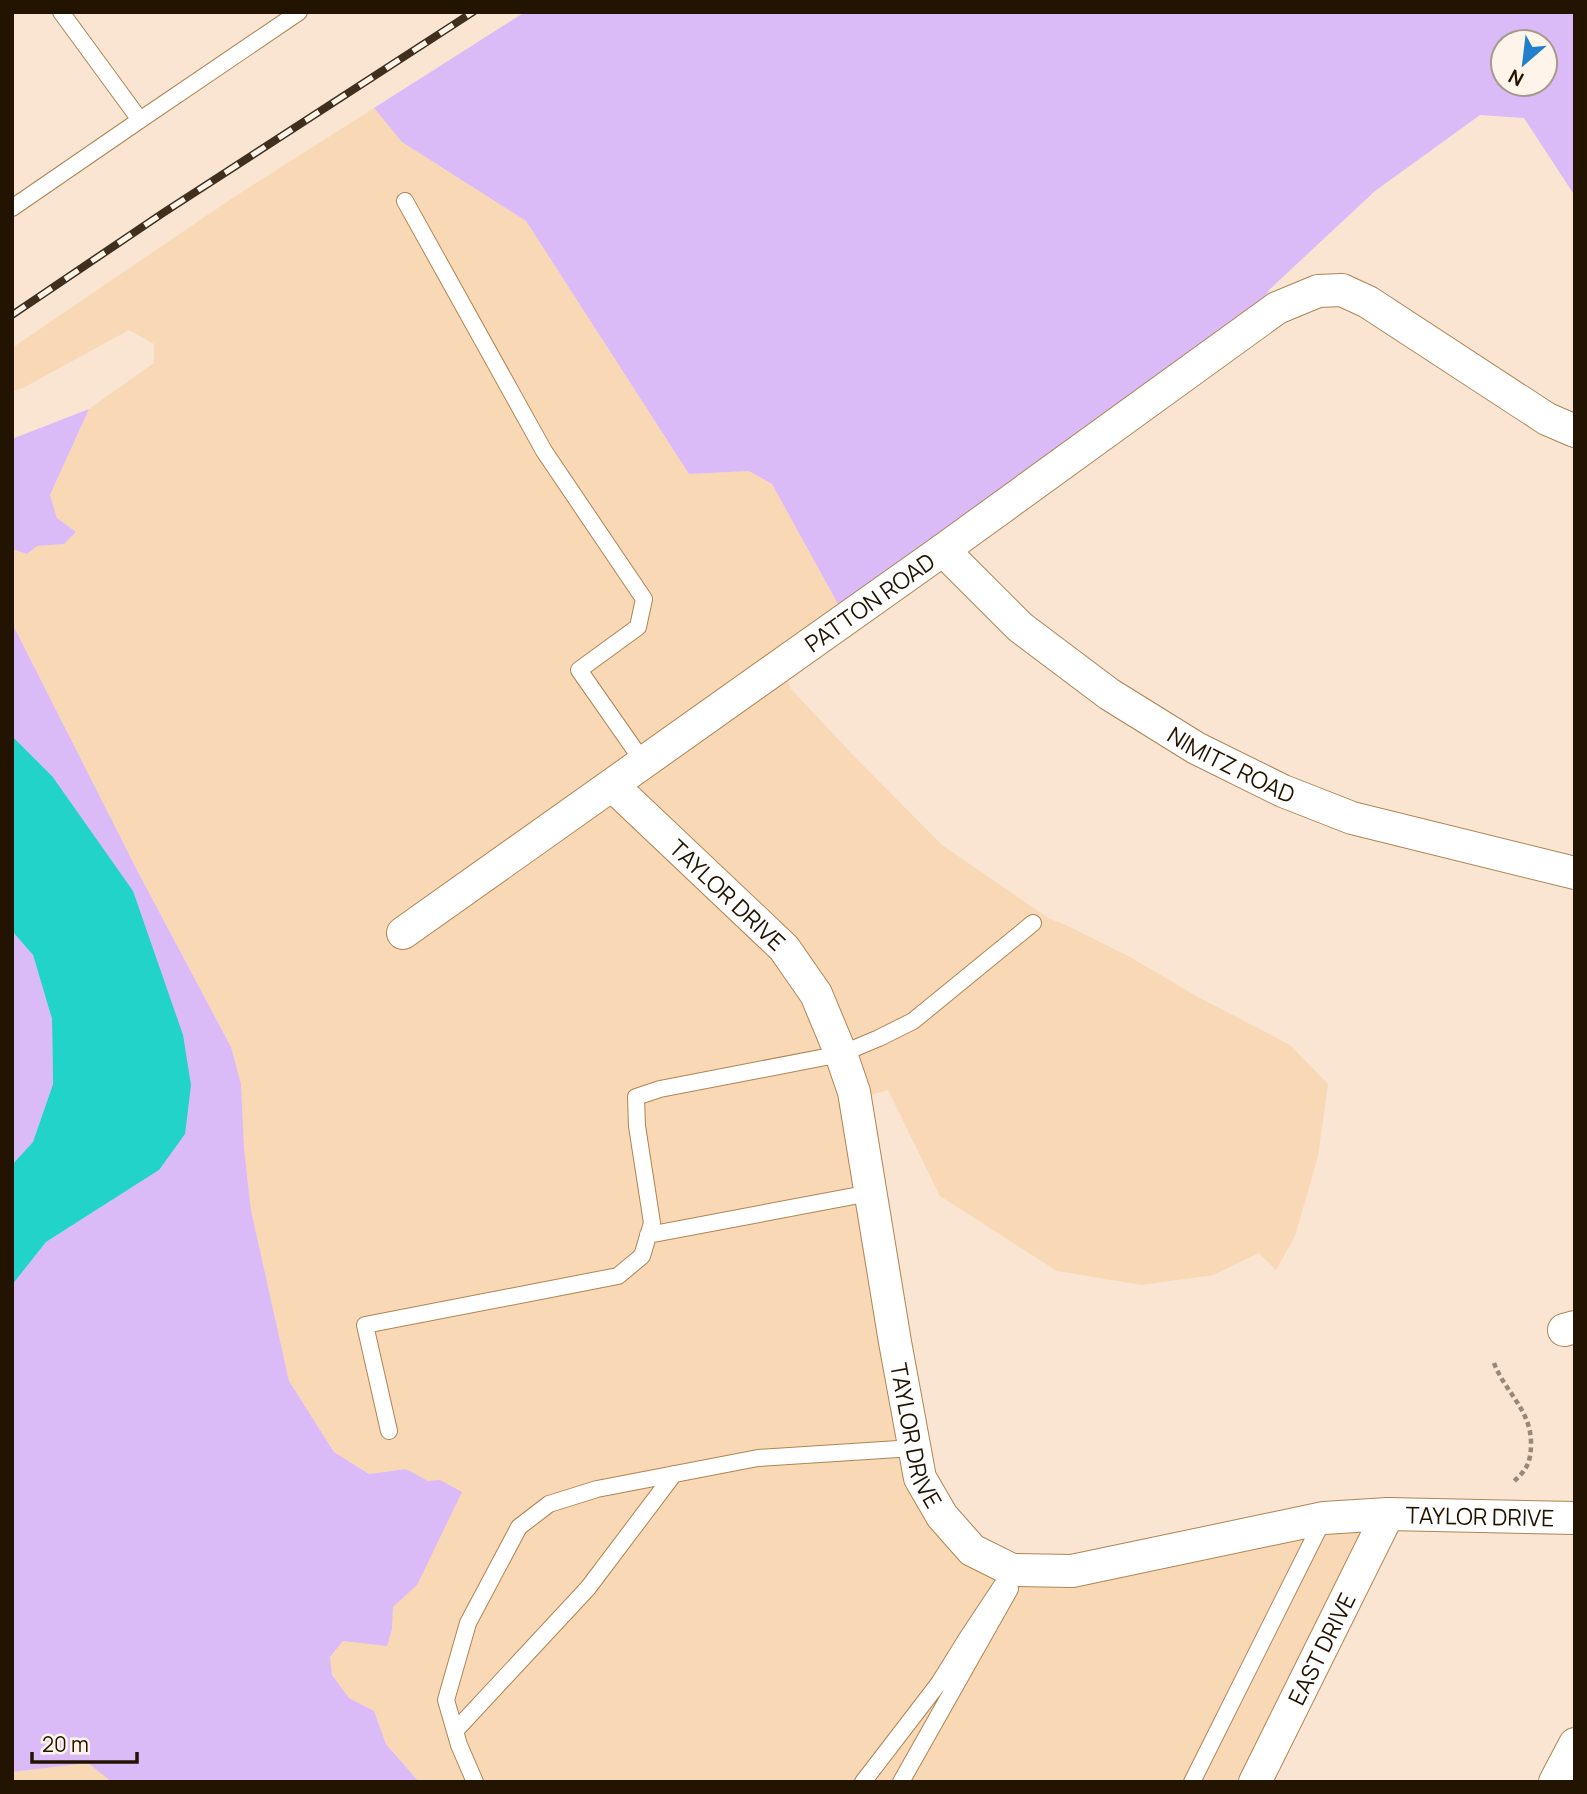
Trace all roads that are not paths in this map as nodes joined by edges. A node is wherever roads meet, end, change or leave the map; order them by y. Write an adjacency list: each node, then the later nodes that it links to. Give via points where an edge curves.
1 (61, 12): 3 (lane)
2 (299, 12): 3 (lane)
3 (140, 120): 5 (lane)
4 (405, 201): 8 (lane, via 544,451 644,599 638,627 579,670)
5 (12, 208)
6 (1575, 431): 7 (street, PATTON ROAD, via 1547,419 1368,302 1342,290 1318,291 1277,307)
7 (943, 550): 8 (street, PATTON ROAD); 10 (street, NIMITZ ROAD, via 1020,626 1109,694 1196,748 1283,791 1352,818)
8 (644, 763): 9 (street, PATTON ROAD)
9 (613, 786): 12 (street, PATTON ROAD); 13 (street, TAYLOR DRIVE, via 785,948 816,994)
10 (1575, 873)
11 (1033, 923): 13 (lane, via 913,1021)
12 (404, 933)
13 (841, 1054): 14 (street, TAYLOR DRIVE, via 854,1092); 15 (lane, via 636,1097 652,1223)
14 (870, 1193): 15 (lane); 17 (street, TAYLOR DRIVE)
15 (648, 1235): 16 (lane, via 642,1256 618,1276 365,1325)
16 (389, 1431)
17 (914, 1448): 18 (lane, via 758,1458); 22 (street, TAYLOR DRIVE, via 920,1478 942,1516 972,1550)
18 (674, 1474): 23 (lane, via 588,1588); 23 (lane, via 549,1504 519,1527 468,1623 446,1700)
19 (1388, 1514): 20 (street, TAYLOR DRIVE); 21 (street, TAYLOR DRIVE); 29 (street, EAST DRIVE)
20 (1324, 1518): 22 (street, TAYLOR DRIVE, via 1072,1571); 28 (lane)
21 (1575, 1518)
22 (1016, 1571): 26 (lane); 27 (lane)
23 (455, 1731): 25 (lane)
24 (1575, 1744): 30 (street)
25 (475, 1782)
26 (863, 1782)
27 (901, 1782)
28 (1192, 1782)
29 (1255, 1782)
30 (1555, 1782)

